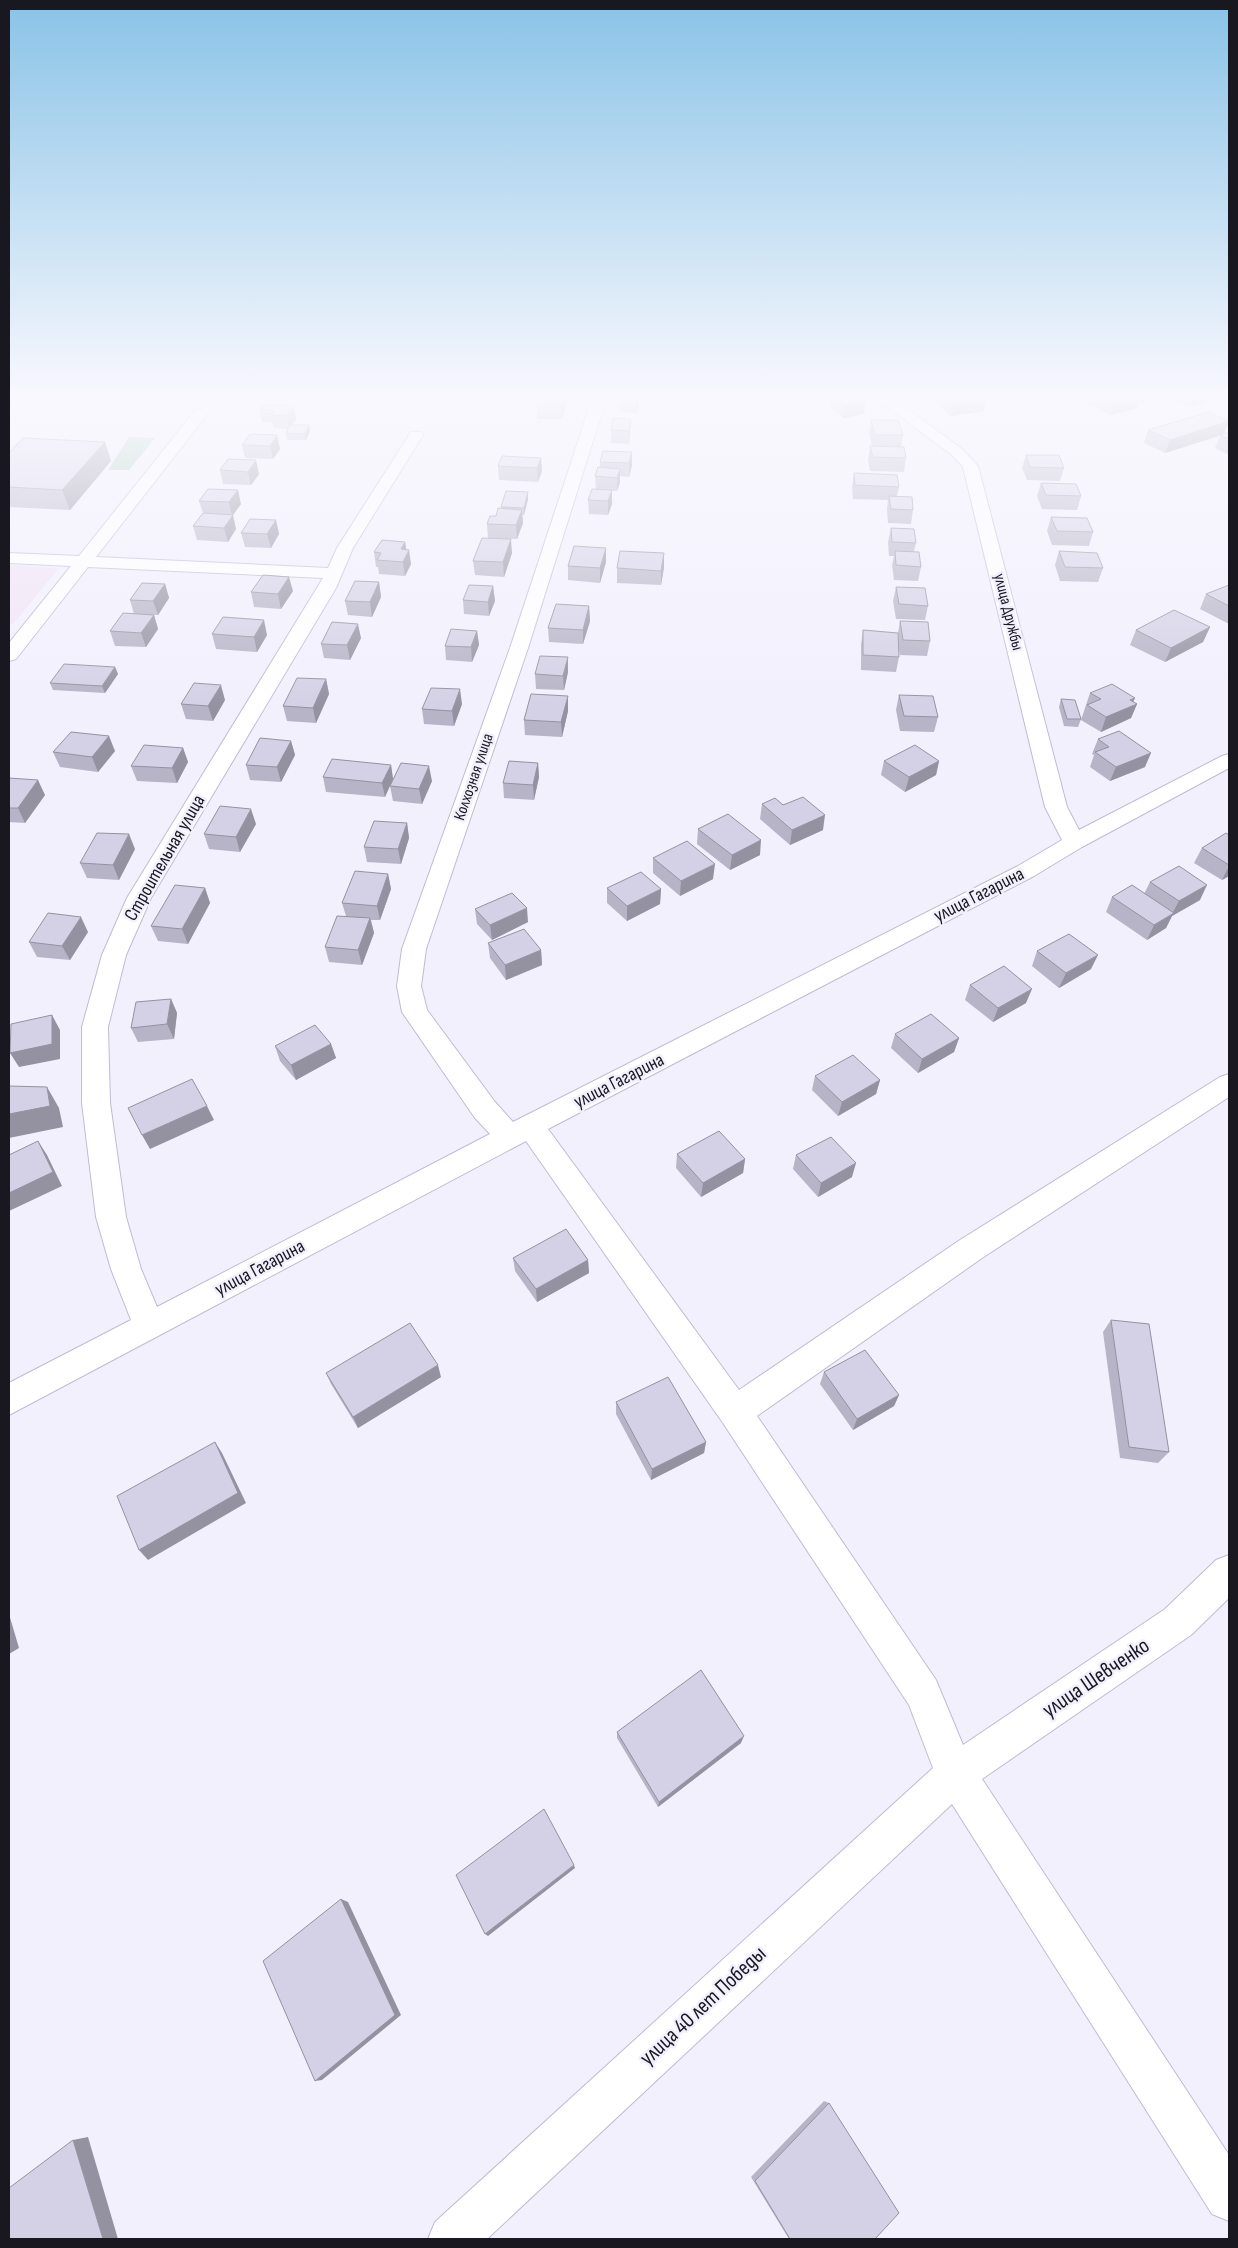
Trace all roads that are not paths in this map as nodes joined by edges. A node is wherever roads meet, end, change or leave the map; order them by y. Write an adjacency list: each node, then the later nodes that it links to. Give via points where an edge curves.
1 (134, 498): 6 (street)
2 (377, 498): 7 (street, Строительная улица)
3 (567, 498): 12 (street, Колхозная улица, via 519,648 414,949 409,986 415,1012 485,1110)
4 (978, 498): 10 (street, улица Дружбы, via 1056,807)
5 (9, 558): 6 (street)
6 (82, 563): 7 (street); 8 (street)
7 (333, 573): 13 (street, Строительная улица, via 327,588 139,898 114,955 95,1026 96,1103 111,1217 126,1269)
8 (9, 655)
9 (1229, 760): 10 (street, улица Гагарина)
10 (1074, 842): 12 (street, улица Гагарина, via 1026,871)
11 (1229, 1084): 15 (street, via 971,1249)
12 (520, 1132): 13 (street, улица Гагарина); 15 (street, Колхозная улица)
13 (149, 1326): 14 (street, улица Гагарина)
14 (9, 1400)
15 (734, 1412): 17 (street, Колхозная улица, via 923,1693)
16 (1229, 1573): 17 (street, улица Шевченко, via 1178,1622)
17 (955, 1774): 18 (street, Колхозная улица); 19 (street, улица 40 лет Победы)
18 (1229, 2197)
19 (452, 2239)

